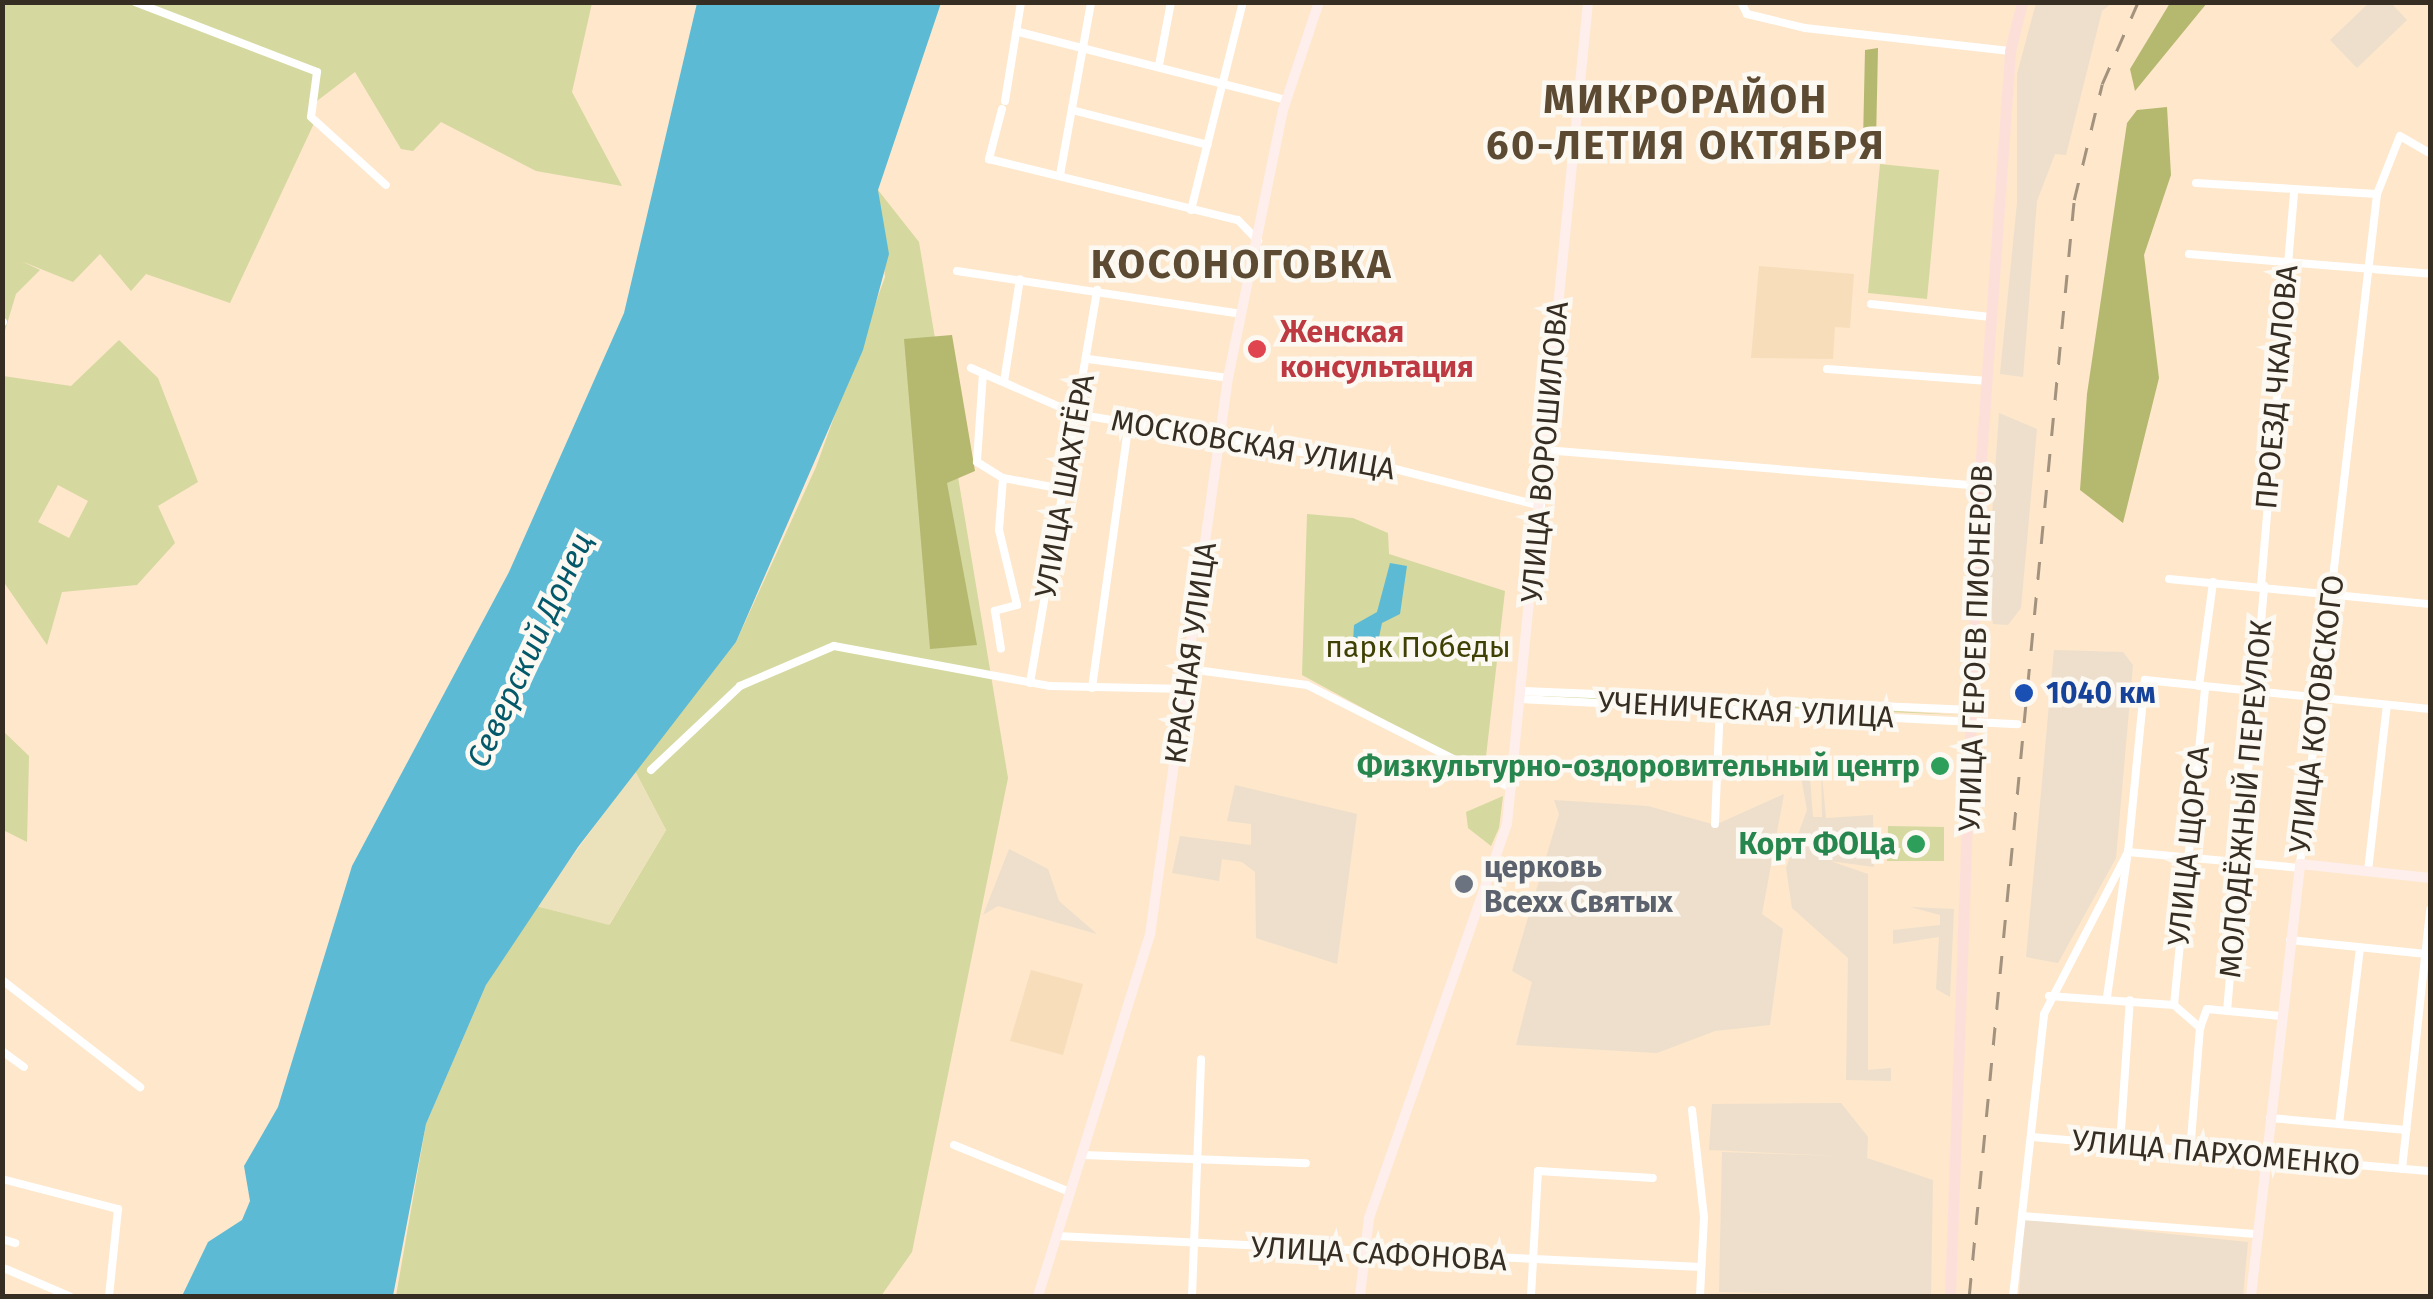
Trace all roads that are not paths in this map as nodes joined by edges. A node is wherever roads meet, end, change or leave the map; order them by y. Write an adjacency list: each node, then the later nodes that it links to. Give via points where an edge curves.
1 (135, 2): 21 (street, via 318,72 311,117)
2 (1021, 2): 10 (street)
3 (1091, 2): 11 (street)
4 (1171, 2): 13 (street)
5 (1243, 2): 14 (street)
6 (1319, 2): 15 (street, КРАСНАЯ УЛИЦА)
7 (1588, 2): 46 (street, УЛИЦА ВОРОШИЛОВА)
8 (1740, 2): 12 (street, via 1747,14 1806,28)
9 (2022, 2): 12 (main road, УЛИЦА ГЕРОЕВ ПИОНЕРОВ)
10 (1019, 32): 11 (street); 19 (street, via 989,159)
11 (1085, 42): 13 (street); 16 (street)
12 (2010, 51): 35 (main road, УЛИЦА ГЕРОЕВ ПИОНЕРОВ)
13 (1159, 65): 14 (street)
14 (1226, 82): 15 (street); 17 (street)
15 (1286, 100): 25 (street, КРАСНАЯ УЛИЦА)
16 (1072, 110): 17 (street); 19 (street)
17 (1208, 145): 24 (street)
18 (2430, 153): 23 (street, УЛИЦА КОТОВСКОГО, via 2400,136)
19 (1060, 176): 24 (street)
20 (2196, 183): 22 (street)
21 (386, 185)
22 (2294, 188): 23 (street); 27 (street, ПРОЕЗД ЧКАЛОВА)
23 (2377, 194): 28 (street, УЛИЦА КОТОВСКОГО)
24 (1191, 210): 25 (street, via 1241,221)
25 (1258, 242): 34 (street, КРАСНАЯ УЛИЦА)
26 (2189, 254): 27 (street)
27 (2289, 262): 28 (street); 53 (street, ПРОЕЗД ЧКАЛОВА)
28 (2364, 269): 30 (street); 54 (street, УЛИЦА КОТОВСКОГО)
29 (957, 271): 31 (street)
30 (2430, 274)
31 (1020, 279): 32 (street); 42 (street)
32 (1097, 290): 34 (street); 36 (street, УЛИЦА ШАХТЁРА)
33 (1871, 304): 35 (street)
34 (1242, 314): 40 (street, КРАСНАЯ УЛИЦА)
35 (1990, 317): 41 (main road, УЛИЦА ГЕРОЕВ ПИОНЕРОВ)
36 (1088, 359): 40 (street); 43 (street, УЛИЦА ШАХТЁРА)
37 (971, 368): 39 (street, МОСКОВСКАЯ УЛИЦА)
38 (1827, 370): 41 (street)
39 (983, 373): 42 (street, МОСКОВСКАЯ УЛИЦА); 47 (street, via 978,462)
40 (1228, 378): 45 (street, КРАСНАЯ УЛИЦА)
41 (1985, 381): 48 (main road, УЛИЦА ГЕРОЕВ ПИОНЕРОВ)
42 (1004, 382): 43 (street, МОСКОВСКАЯ УЛИЦА)
43 (1076, 414): 44 (street, МОСКОВСКАЯ УЛИЦА); 49 (street, УЛИЦА ШАХТЁРА)
44 (1129, 422): 45 (street, МОСКОВСКАЯ УЛИЦА); 60 (street)
45 (1218, 438): 50 (street, МОСКОВСКАЯ УЛИЦА); 57 (street, КРАСНАЯ УЛИЦА)
46 (1545, 450): 48 (street); 50 (street, УЛИЦА ВОРОШИЛОВА)
47 (1002, 478): 49 (street); 56 (street, via 998,530 1017,604 994,612)
48 (1979, 486): 68 (main road, УЛИЦА ГЕРОЕВ ПИОНЕРОВ)
49 (1062, 488): 58 (street, УЛИЦА ШАХТЁРА)
50 (1541, 506): 63 (street, УЛИЦА ВОРОШИЛОВА)
51 (2168, 579): 52 (street)
52 (2213, 582): 53 (street); 59 (street, УЛИЦА ЩОРСА)
53 (2263, 586): 54 (street); 62 (street, МОЛОДЁЖНЫЙ ПЕРЕУЛОК)
54 (2333, 594): 55 (street); 64 (street, УЛИЦА КОТОВСКОГО)
55 (2430, 604)
56 (1001, 649)
57 (1190, 669): 61 (street, КРАСНАЯ УЛИЦА); 71 (street, via 1307,685)
58 (1030, 683): 60 (street); 70 (street, via 834,646 740,686)
59 (2202, 687): 62 (street); 73 (street, via 2145,680); 74 (street, УЛИЦА ЩОРСА)
60 (1092, 688): 61 (street)
61 (1186, 690): 103 (street, КРАСНАЯ УЛИЦА, via 1150,934)
62 (2257, 691): 64 (street); 75 (street, МОЛОДЁЖНЫЙ ПЕРЕУЛОК)
63 (1520, 695): 66 (street, УЧЕНИЧЕСКАЯ УЛИЦА); 68 (street, УЧЕНИЧЕСКАЯ УЛИЦА); 71 (street, УЛИЦА ВОРОШИЛОВА)
64 (2320, 700): 65 (street); 76 (street, УЛИЦА КОТОВСКОГО)
65 (2387, 706): 67 (street); 77 (street)
66 (1720, 708): 68 (street, УЧЕНИЧЕСКАЯ УЛИЦА); 72 (street)
67 (2430, 709)
68 (1973, 715): 69 (street); 129 (main road, УЛИЦА ГЕРОЕВ ПИОНЕРОВ)
69 (2017, 724)
70 (651, 770)
71 (1512, 788): 118 (street, УЛИЦА ВОРОШИЛОВА, via 1499,857)
72 (1715, 824)
73 (2128, 852): 74 (street); 84 (street); 85 (street)
74 (2188, 858): 75 (street); 87 (street, УЛИЦА ЩОРСА)
75 (2242, 864): 76 (street); 88 (street, МОЛОДЁЖНЫЙ ПЕРЕУЛОК)
76 (2299, 866): 77 (street); 80 (street, УЛИЦА КОТОВСКОГО)
77 (2368, 871): 78 (street)
78 (2430, 878)
79 (2430, 910): 82 (street, УЛИЦА ПАРХОМЕНКО)
80 (2290, 940): 81 (street); 89 (street, УЛИЦА КОТОВСКОГО)
81 (2360, 948): 82 (street); 97 (street)
82 (2426, 954): 98 (street, УЛИЦА ПАРХОМЕНКО)
83 (2, 980): 94 (street)
84 (2049, 996): 85 (street); 99 (street)
85 (2107, 998): 86 (street)
86 (2130, 1000): 87 (street); 101 (street)
87 (2174, 1005): 90 (street)
88 (2227, 1011): 89 (street); 90 (street, via 2208,1009)
89 (2281, 1016): 96 (street, УЛИЦА КОТОВСКОГО)
90 (2200, 1028): 102 (street)
91 (2, 1052): 93 (street)
92 (1201, 1059): 104 (street)
93 (24, 1067)
94 (140, 1087)
95 (1692, 1110): 120 (street)
96 (2270, 1118): 97 (street); 105 (street, УЛИЦА КОТОВСКОГО)
97 (2339, 1124): 98 (street)
98 (2406, 1130): 107 (street, УЛИЦА ПАРХОМЕНКО)
99 (2031, 1137): 101 (street, УЛИЦА ПАРХОМЕНКО); 112 (street)
100 (954, 1144): 111 (street)
101 (2120, 1145): 102 (street, УЛИЦА ПАРХОМЕНКО)
102 (2190, 1152): 105 (street, УЛИЦА ПАРХОМЕНКО)
103 (1083, 1155): 104 (street); 111 (street, КРАСНАЯ УЛИЦА)
104 (1198, 1156): 106 (street); 117 (street)
105 (2265, 1161): 107 (street, УЛИЦА ПАРХОМЕНКО); 113 (street, УЛИЦА КОТОВСКОГО)
106 (1306, 1163)
107 (2402, 1169): 108 (street, УЛИЦА ПАРХОМЕНКО)
108 (2428, 1172)
109 (1653, 1178): 119 (street, via 1538,1171)
110 (2, 1179): 123 (street, via 118,1210)
111 (1070, 1192): 114 (street, КРАСНАЯ УЛИЦА)
112 (2022, 1216): 113 (street); 130 (street)
113 (2258, 1234): 131 (street, УЛИЦА КОТОВСКОГО)
114 (1057, 1236): 117 (street, УЛИЦА САФОНОВА); 124 (street, КРАСНАЯ УЛИЦА)
115 (2, 1239): 116 (street)
116 (15, 1243)
117 (1193, 1245): 118 (street, УЛИЦА САФОНОВА); 125 (street)
118 (1362, 1254): 119 (street, УЛИЦА САФОНОВА); 126 (street, УЛИЦА ВОРОШИЛОВА)
119 (1533, 1262): 120 (street, УЛИЦА САФОНОВА); 127 (street)
120 (1701, 1267): 128 (street)
121 (6, 1268): 122 (street)
122 (69, 1296)
123 (108, 1296)
124 (1038, 1296)
125 (1192, 1296)
126 (1360, 1296)
127 (1531, 1296)
128 (1700, 1296)
129 (1950, 1296)
130 (2013, 1296)
131 (2251, 1296)

